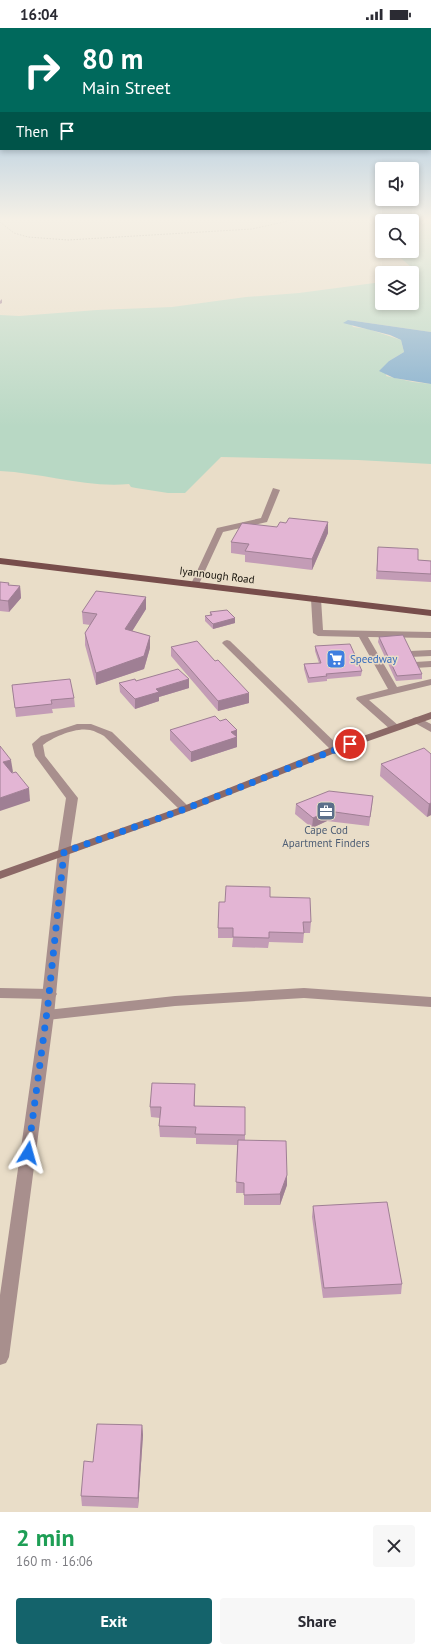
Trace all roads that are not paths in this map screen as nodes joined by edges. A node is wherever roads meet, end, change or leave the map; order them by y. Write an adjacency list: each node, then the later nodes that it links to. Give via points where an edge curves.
1 (276, 490): 3 (street, via 264,520 220,530)
2 (0, 561): 3 (main road, Iyannough Road)
3 (195, 584): 4 (main road, Iyannough Road)
4 (316, 599): 5 (main road, Iyannough Road); 6 (street, via 318,633)
5 (431, 615)
6 (362, 634): 7 (street); 11 (street)
7 (431, 635)
8 (227, 644): 21 (street)
9 (431, 653): 10 (street)
10 (410, 654)
11 (374, 655): 12 (street); 16 (street, via 385,666)
12 (384, 655)
13 (431, 664): 14 (street)
14 (415, 665)
15 (431, 682): 16 (street)
16 (394, 691): 19 (street, via 361,699)
17 (431, 715): 18 (main road)
18 (417, 720): 19 (main road); 20 (street)
19 (395, 728): 21 (main road)
20 (431, 729)
21 (336, 749): 22 (main road)
22 (185, 809): 23 (main road); 23 (street, via 108,734 91,727 77,727 45,738 37,744 40,756 72,798)
23 (64, 852): 24 (main road); 26 (street)
24 (0, 875)
25 (0, 993): 26 (street)
26 (50, 994): 28 (street)
27 (431, 1002): 28 (street, via 402,1002 306,993 129,1005)
28 (47, 1015): 29 (street)
29 (3, 1306): 30 (street)
30 (0, 1357)

